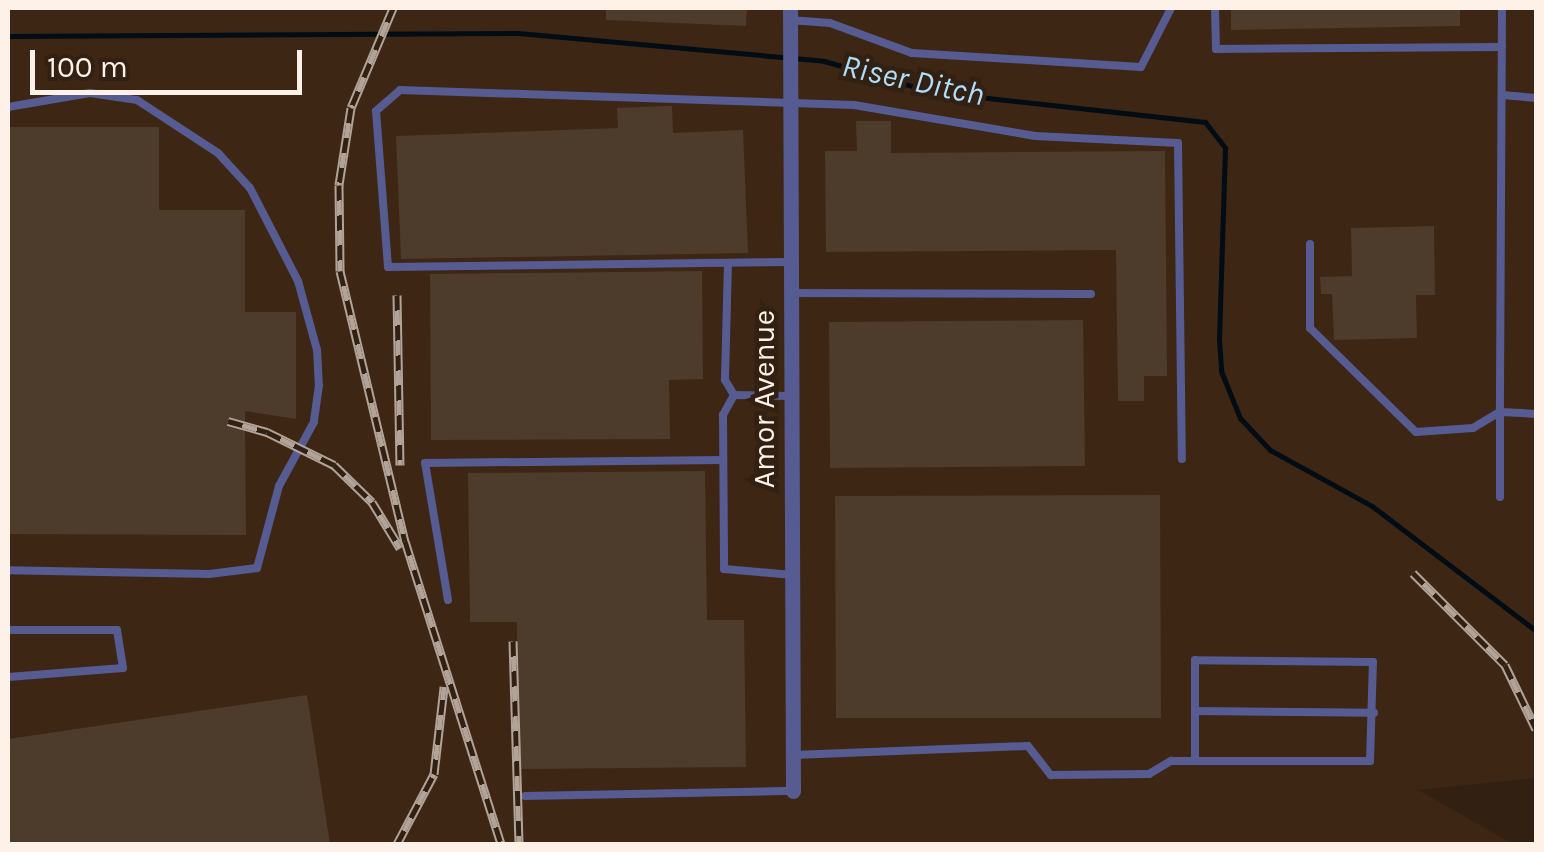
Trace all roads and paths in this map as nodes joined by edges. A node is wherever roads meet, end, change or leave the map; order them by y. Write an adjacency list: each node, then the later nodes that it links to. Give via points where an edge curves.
1 (1171, 8): 4 (lane, via 1141,67 912,53)
2 (1216, 8): 5 (lane, via 1216,49)
3 (1502, 8): 5 (lane)
4 (790, 14): 8 (street, Amor Avenue)
5 (1502, 47): 6 (lane)
6 (1502, 94): 7 (lane); 17 (lane)
7 (1536, 98)
8 (790, 103): 11 (street, Amor Avenue); 12 (lane, via 400,90 376,112 388,267); 20 (lane, via 896,109 1034,136 1178,144)
9 (8, 107): 22 (lane, via 90,93 137,100 218,153 250,188 298,281 319,386 314,422 280,486 257,568 209,574)
10 (1310, 244): 17 (lane, via 1310,328 1416,432 1472,428)
11 (791, 262): 12 (lane); 13 (street, Amor Avenue)
12 (728, 263): 15 (lane, via 726,380)
13 (791, 293): 14 (lane); 16 (street, Amor Avenue)
14 (1091, 294)
15 (734, 395): 16 (lane); 19 (lane, via 723,415)
16 (792, 396): 23 (street, Amor Avenue)
17 (1500, 412): 18 (lane); 21 (lane)
18 (1536, 414)
19 (724, 460): 23 (lane, via 724,569); 24 (lane, via 425,463)
20 (1182, 460)
21 (1500, 497)
22 (8, 570)
23 (792, 575): 29 (street, Amor Avenue)
24 (448, 600)
25 (8, 630): 26 (lane, via 116,630 123,668)
26 (8, 678)
27 (1195, 711): 28 (lane); 28 (lane, via 1195,660 1374,662); 30 (lane)
28 (1374, 713): 30 (lane, via 1370,762)
29 (793, 755): 30 (lane, via 1028,746 1051,775 1149,774 1171,761); 31 (street, Amor Avenue)
30 (1194, 761)
31 (793, 791): 32 (lane)
32 (525, 796)

